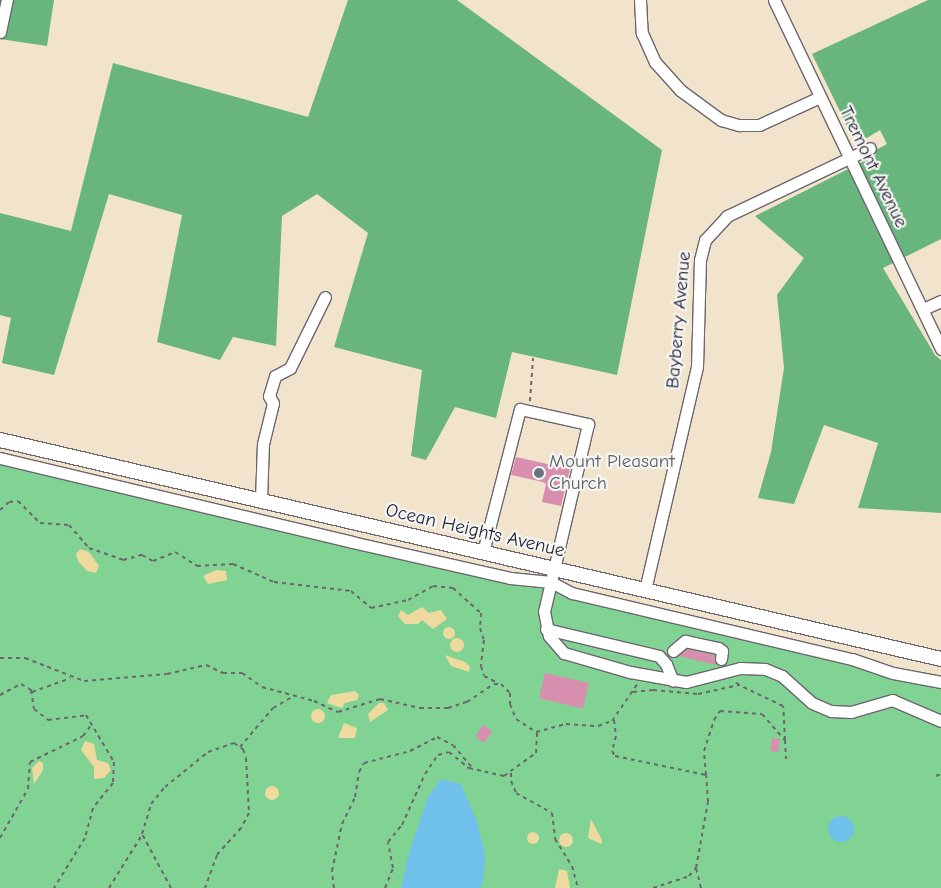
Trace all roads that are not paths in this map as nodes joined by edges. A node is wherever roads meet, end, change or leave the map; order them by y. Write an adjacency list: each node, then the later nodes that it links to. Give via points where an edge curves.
1 (7, 0): 4 (street)
2 (640, 0): 5 (street, via 642,33 655,62 680,90 721,120 739,126 759,125)
3 (779, 2): 5 (street, Tremont Avenue)
4 (0, 32)
5 (820, 97): 7 (street, Tremont Avenue)
6 (870, 148): 7 (street, Bayberry Avenue)
7 (849, 157): 10 (street, Tremont Avenue); 17 (street, Bayberry Avenue, via 727,216 706,240 700,260 697,367)
8 (325, 297): 14 (street, via 290,368 275,376 269,396 273,403 263,444)
9 (941, 301): 10 (street)
10 (923, 309): 11 (street, Tremont Avenue)
11 (941, 349)
12 (0, 440): 14 (main road, Ocean Heights Avenue)
13 (0, 458): 16 (street, via 510,578)
14 (261, 500): 15 (main road, Ocean Heights Avenue)
15 (483, 552): 16 (main road, Ocean Heights Avenue); 16 (street, via 520,409 588,424)
16 (552, 575): 17 (main road, Ocean Heights Avenue); 18 (street, via 544,610); 23 (street, via 572,593 852,659 893,673)
17 (645, 590): 20 (main road, Ocean Heights Avenue)
18 (546, 629): 19 (street); 22 (street, via 558,648 569,656)
19 (663, 659): 21 (street, via 684,641 718,648 722,651 719,658); 22 (street)
20 (941, 659)
21 (725, 672): 22 (street, via 696,681); 24 (street, via 746,668 771,671 790,681 812,703 831,712 851,712 892,700)
22 (673, 681)
23 (941, 682)
24 (941, 721)

